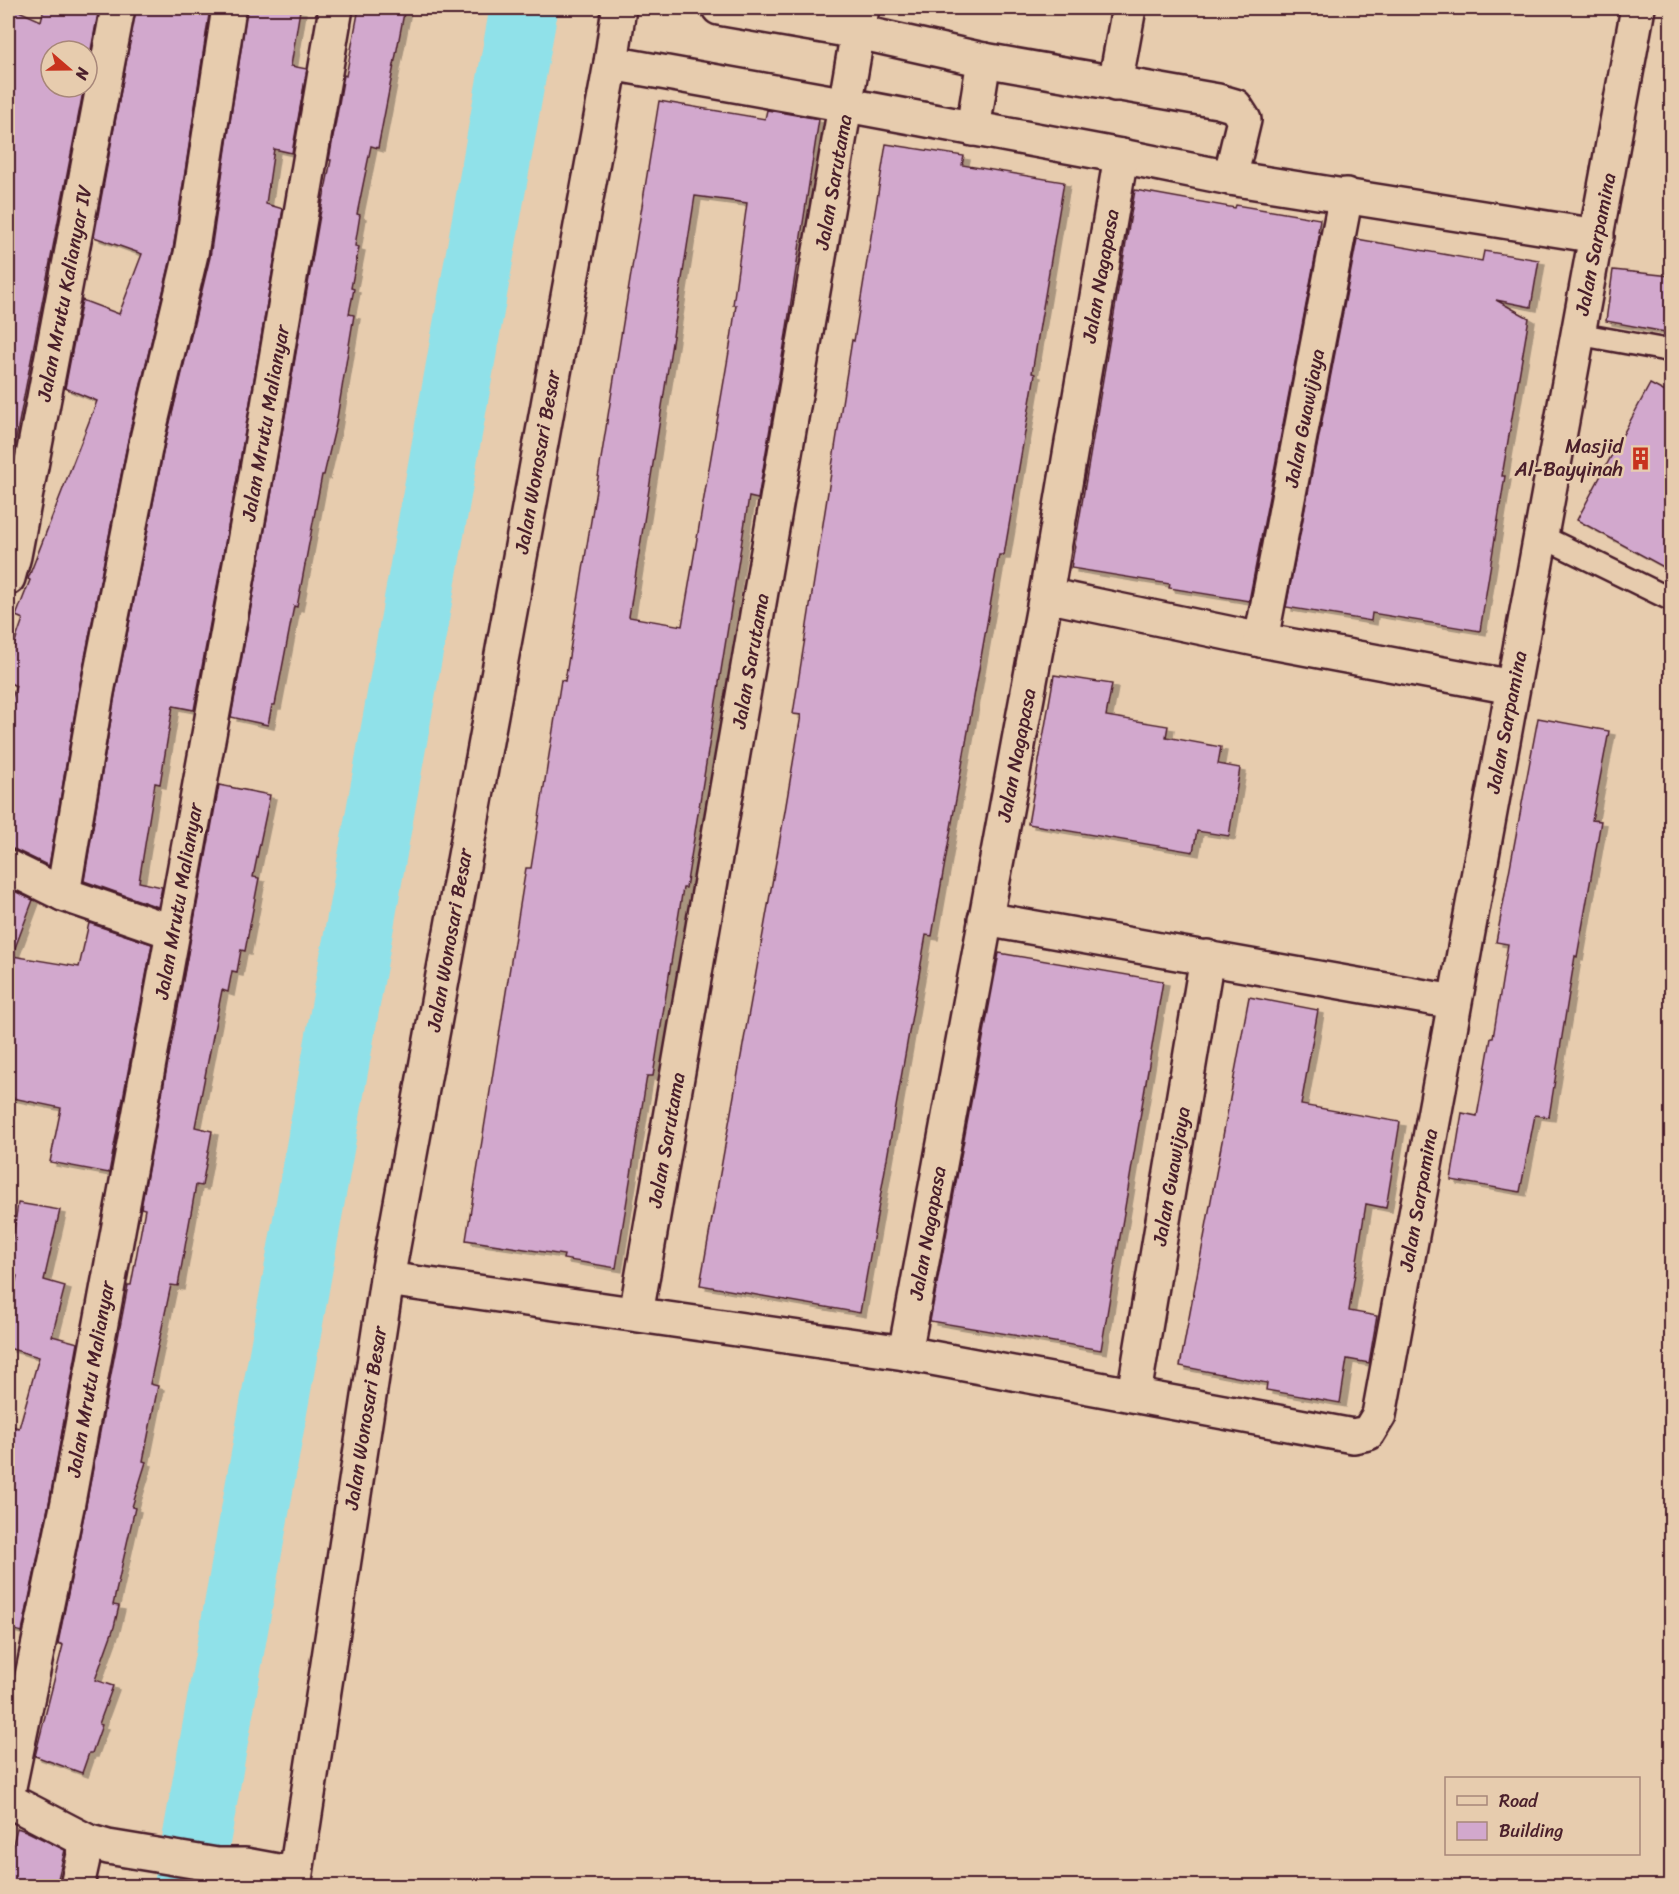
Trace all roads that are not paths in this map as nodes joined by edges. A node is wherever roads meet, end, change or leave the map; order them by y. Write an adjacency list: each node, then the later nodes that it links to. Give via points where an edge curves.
1 (118, 8): 21 (street, Jalan Mrutu Kalianyar IV)
2 (229, 8): 27 (street, via 191,254 147,439 97,692)
3 (336, 8): 29 (street, Jalan Mrutu Malianyar, via 255,482)
4 (619, 8): 10 (street, Jalan Wonosari Besar)
5 (719, 8): 8 (street)
6 (1129, 8): 11 (street)
7 (1638, 8): 17 (street, Jalan Sarpamina)
8 (860, 20): 9 (street); 12 (street, Jalan Sarutama)
9 (984, 60): 11 (street); 13 (street)
10 (611, 63): 12 (street); 32 (street, Jalan Wonosari Besar)
11 (1115, 84): 15 (street, via 1235,106 1244,120)
12 (847, 105): 13 (street); 33 (street, Jalan Sarutama)
13 (973, 129): 14 (street)
14 (1121, 156): 15 (street); 22 (street, Jalan Nagapasa)
15 (1230, 178): 16 (street)
16 (1346, 195): 17 (street); 24 (street, Jalan Guawijaya)
17 (1597, 236): 18 (street, Jalan Sarpamina)
18 (1578, 334): 19 (lane); 20 (street, Jalan Sarpamina)
19 (1671, 351)
20 (1541, 536): 23 (lane); 25 (street, Jalan Sarpamina)
21 (8, 578)
22 (1046, 595): 24 (street); 28 (street, Jalan Nagapasa)
23 (1671, 600)
24 (1261, 640): 25 (street)
25 (1512, 687): 31 (street, Jalan Sarpamina)
26 (8, 867): 27 (street)
27 (63, 894): 29 (street)
28 (985, 919): 30 (street); 34 (street, Jalan Nagapasa)
29 (172, 932): 36 (street, Jalan Mrutu Malianyar, via 70,1490)
30 (1208, 957): 31 (street); 35 (street, Jalan Guawijaya)
31 (1454, 1002): 35 (street, Jalan Sarpamina, via 1379,1415 1368,1433 1353,1436)
32 (387, 1279): 33 (street); 39 (street, Jalan Wonosari Besar)
33 (636, 1314): 34 (street)
34 (904, 1353): 35 (street)
35 (1134, 1394)
36 (8, 1792)
37 (8, 1800): 38 (street)
38 (98, 1844): 39 (street, via 217,1865 245,1864); 40 (street)
39 (294, 1880)
40 (77, 1887)

